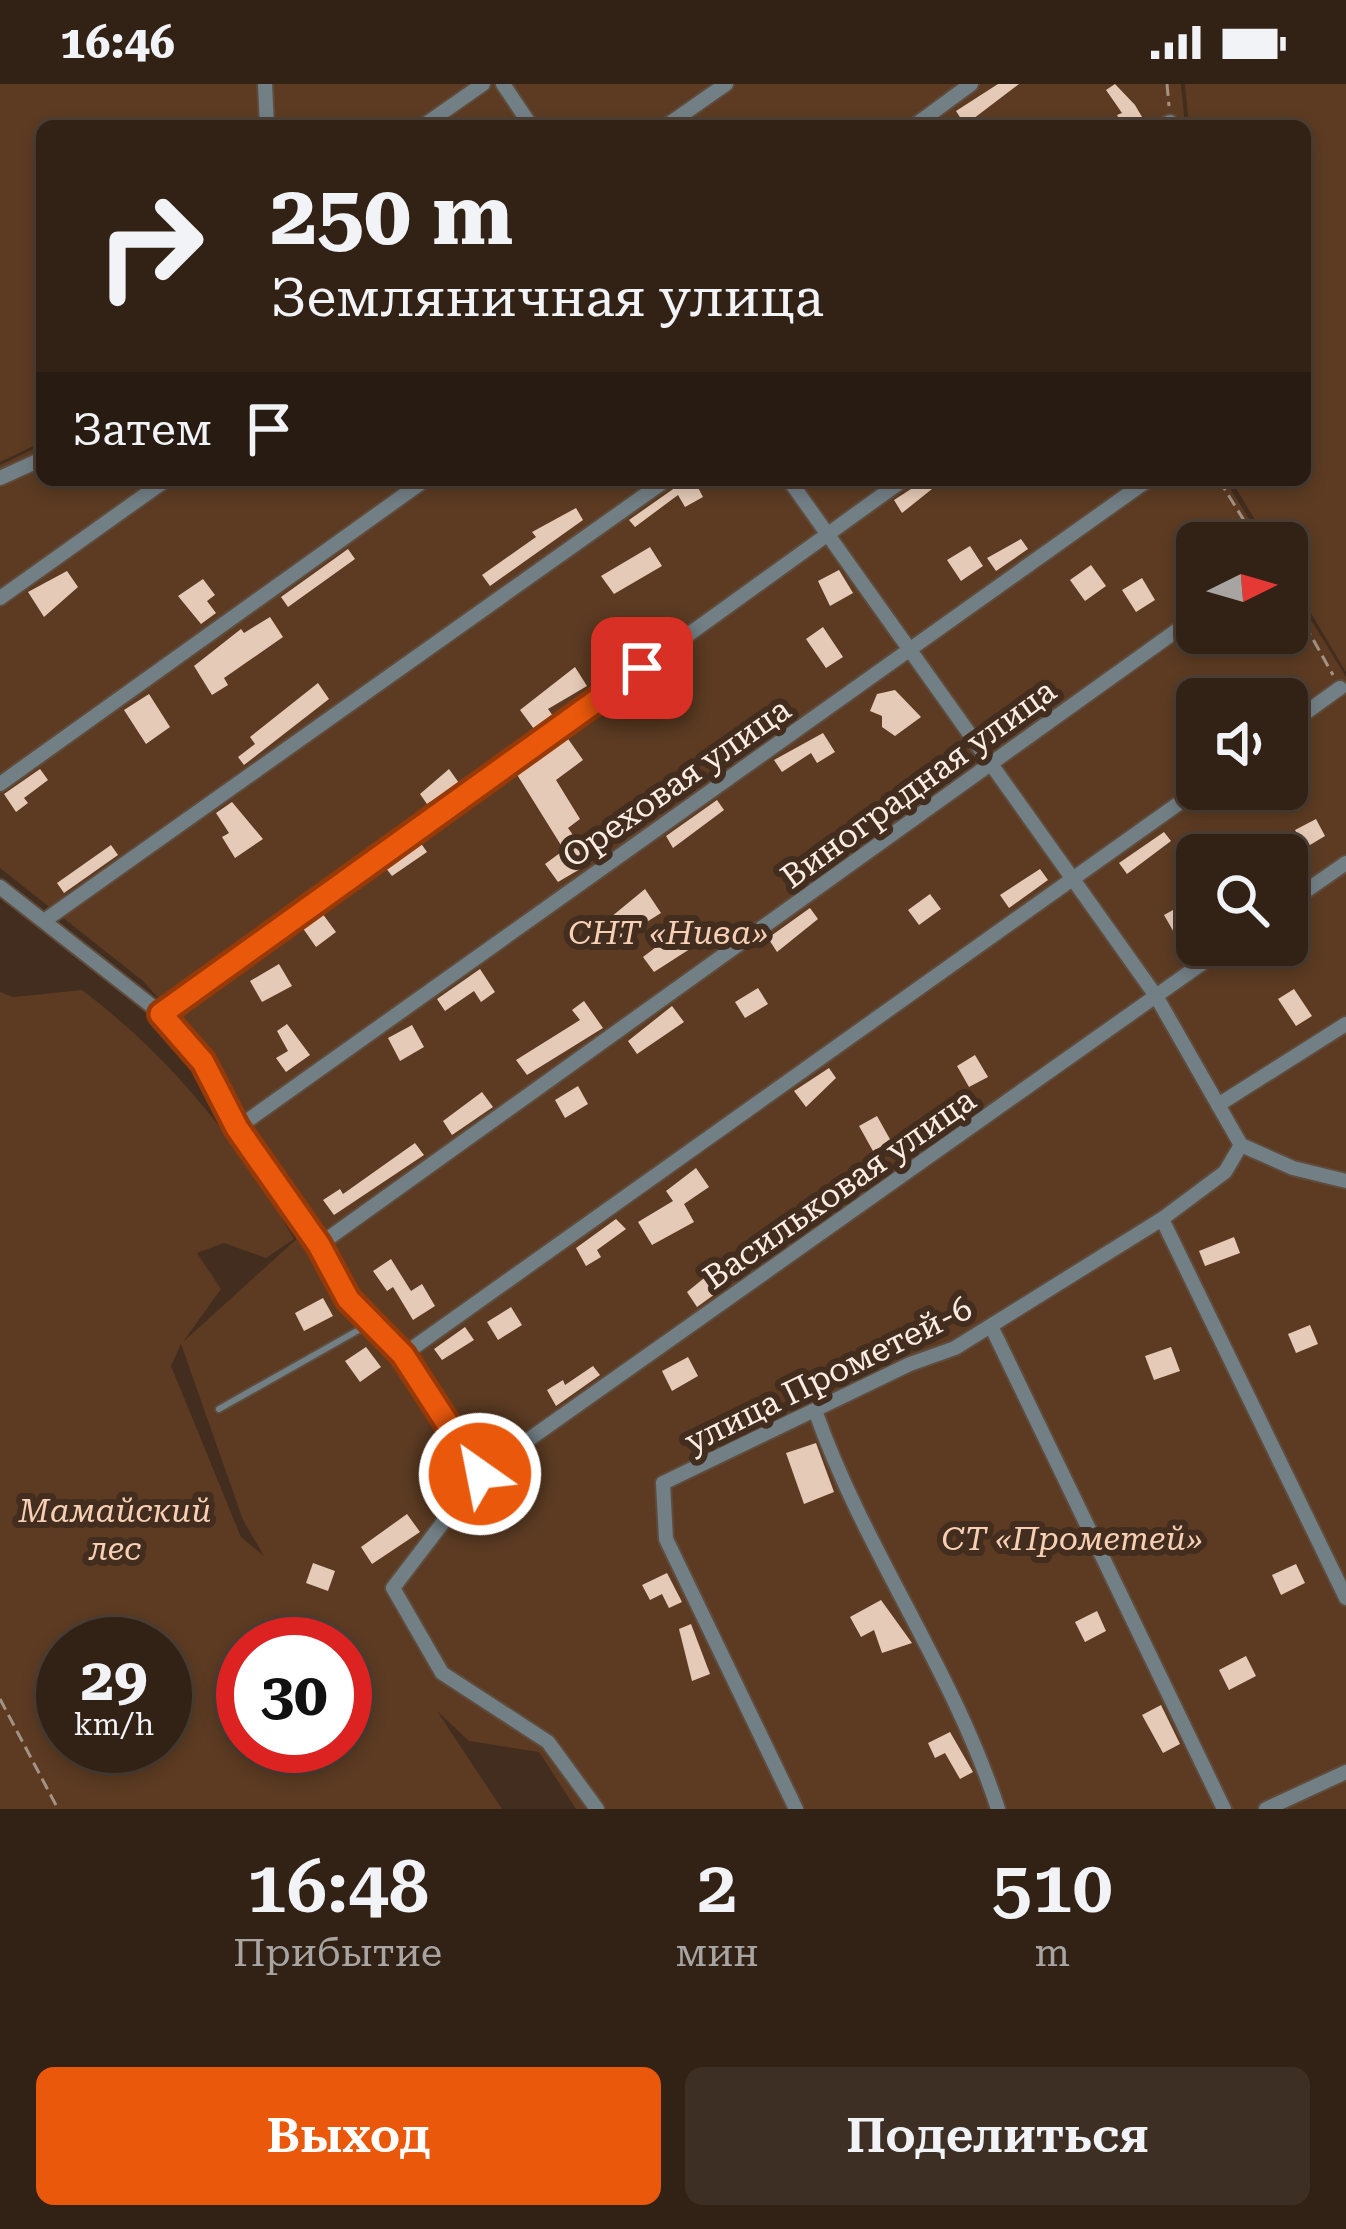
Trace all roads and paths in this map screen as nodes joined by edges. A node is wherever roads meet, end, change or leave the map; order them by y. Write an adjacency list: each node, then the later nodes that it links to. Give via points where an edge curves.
1 (265, 84): 7 (street)
2 (482, 84): 8 (street)
3 (503, 84): 9 (street)
4 (726, 84): 10 (street)
5 (971, 84): 11 (street)
6 (1167, 84): 12 (path)
7 (267, 120)
8 (431, 120)
9 (527, 120)
10 (675, 120)
11 (922, 120)
12 (1166, 120)
13 (36, 462): 14 (street)
14 (0, 478)
15 (158, 486): 24 (street)
16 (416, 486): 31 (street)
17 (658, 486): 37 (street)
18 (793, 486): 23 (street)
19 (894, 486): 23 (street)
20 (1140, 486): 27 (street, Ореховая улица)
21 (1223, 486): 22 (path)
22 (1245, 522)
23 (827, 534): 27 (street); 40 (street)
24 (0, 598)
25 (1308, 630): 28 (path)
26 (1176, 631): 30 (street, Виноградная улица)
27 (909, 649): 30 (street); 43 (street, Ореховая улица)
28 (1340, 688): 29 (street)
29 (1308, 711)
30 (992, 765): 34 (street); 47 (street, Виноградная улица)
31 (0, 784)
32 (1176, 806): 34 (street)
33 (1346, 862): 36 (street)
34 (1074, 879): 39 (street); 50 (street)
35 (0, 886): 37 (street)
36 (1308, 889)
37 (44, 921): 40 (street)
38 (1198, 966): 39 (street, Васильковая улица)
39 (1156, 996): 42 (street); 53 (street, Васильковая улица)
40 (161, 1014): 43 (street, via 203,1062)
41 (1346, 1024): 42 (street)
42 (1218, 1105): 44 (street)
43 (237, 1128): 47 (street)
44 (1240, 1145): 45 (street); 46 (street, улица Прометей-6, via 1225,1172)
45 (1346, 1181)
46 (1162, 1220): 49 (street, улица Прометей-6); 54 (street)
47 (319, 1245): 48 (street)
48 (371, 1323): 50 (street); 51 (lane)
49 (992, 1326): 52 (street, улица Прометей-6); 61 (street)
50 (403, 1355): 53 (street)
51 (219, 1409)
52 (817, 1413): 59 (street, улица Прометей-6, via 663,1483 666,1539); 60 (street)
53 (480, 1474): 58 (street, Васильковая улица, via 393,1588 442,1672 548,1742)
54 (1346, 1598)
55 (0, 1699): 57 (path)
56 (1346, 1772): 62 (street)
57 (58, 1809)
58 (597, 1809)
59 (796, 1809)
60 (998, 1809)
61 (1224, 1809)
62 (1266, 1809)

